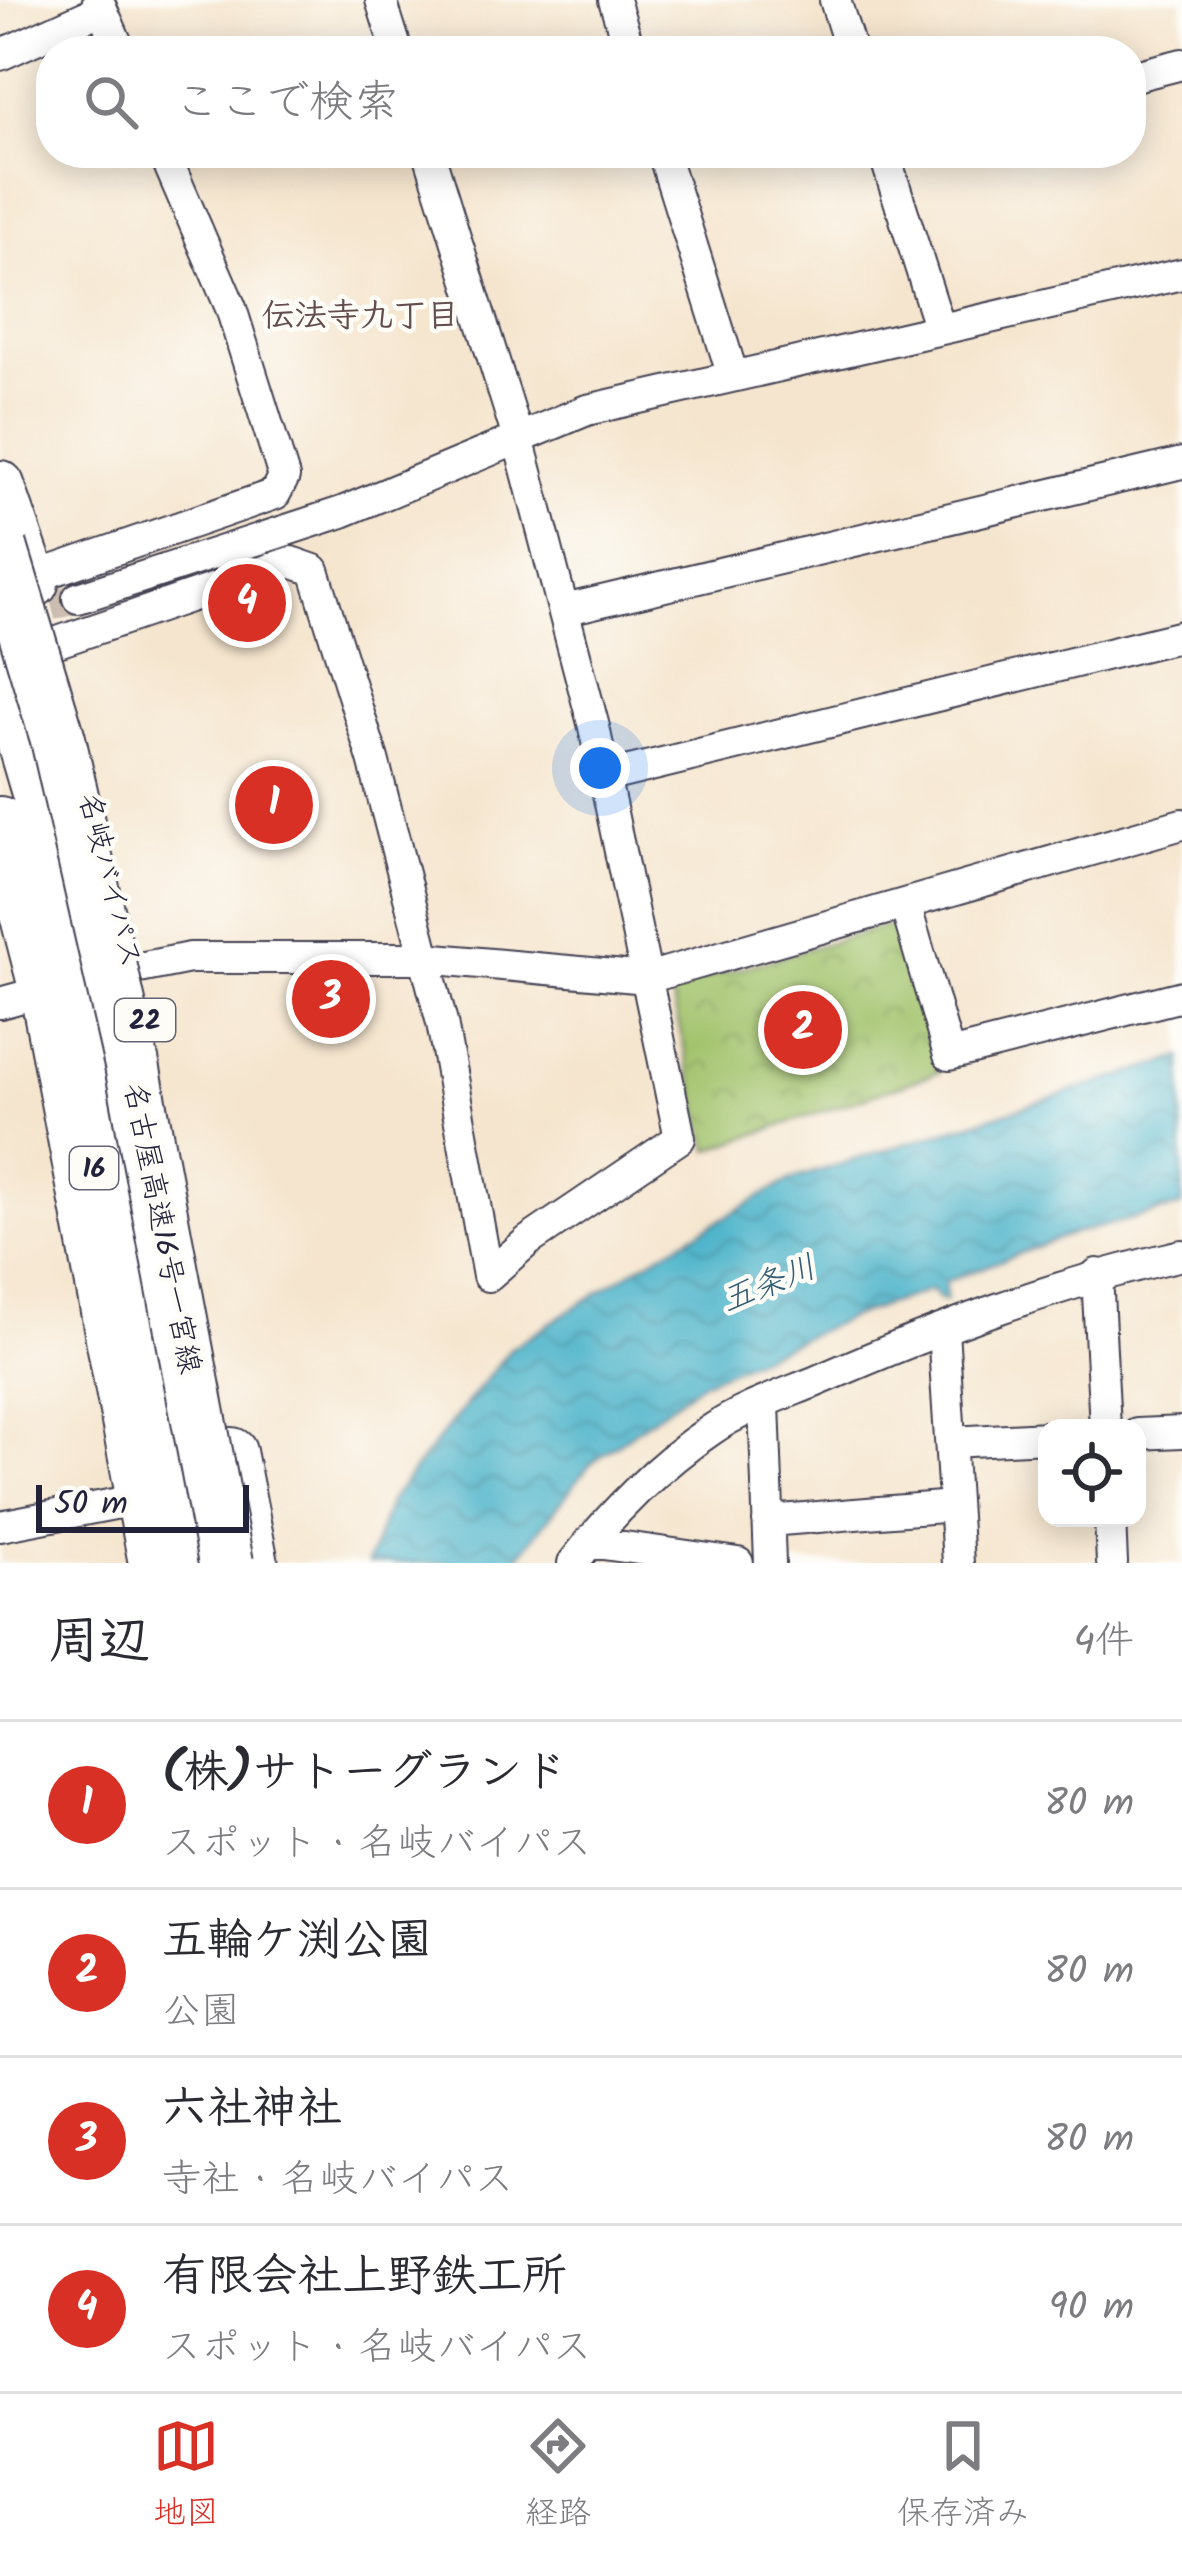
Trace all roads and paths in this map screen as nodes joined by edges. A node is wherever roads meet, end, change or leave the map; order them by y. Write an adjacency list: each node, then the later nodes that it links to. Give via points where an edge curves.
1 (381, 0): 7 (street)
2 (614, 0): 8 (street)
3 (835, 0): 9 (street)
4 (100, 5): 5 (street); 6 (street)
5 (38, 36)
6 (113, 36)
7 (392, 36)
8 (625, 36)
9 (846, 36)
10 (36, 37): 11 (street)
11 (0, 55)
12 (1182, 64): 13 (street)
13 (1146, 73)
14 (170, 168): 24 (street, via 231,308 284,476 275,494)
15 (434, 168): 21 (street)
16 (667, 168): 20 (street)
17 (889, 168): 19 (street)
18 (1182, 274): 19 (street)
19 (940, 329): 20 (street)
20 (734, 376): 21 (street, via 587,410)
21 (518, 438): 25 (street, via 342,512); 26 (street)
22 (1182, 464): 26 (street)
23 (0, 485): 24 (highway, 名岐バイパス / 22)
24 (11, 568): 28 (highway, 名岐バイパス / 22); 35 (highway, via 59,772); 58 (highway, 名古屋高速16号一宮線 / 16, bridge, via 127,1042)
25 (78, 598)
26 (563, 610): 31 (street)
27 (1182, 636): 31 (street)
28 (52, 644): 35 (highway, 名岐バイパス / 22); 36 (street, via 291,562 314,570)
29 (0, 660): 55 (highway, via 90,997)
30 (0, 776): 57 (highway, 名古屋高速16号一宮線 / 16, via 80,1096)
31 (605, 777): 37 (street)
32 (0, 821): 39 (highway)
33 (1182, 824): 34 (street)
34 (904, 904): 37 (street); 38 (street, via 950,1055)
35 (128, 944): 36 (street, via 190,958); 59 (highway, 名岐バイパス / 22)
36 (425, 958): 37 (street); 37 (street, via 488,1276 680,1138)
37 (647, 978)
38 (1182, 996)
39 (22, 997): 49 (highway)
40 (1182, 1255): 41 (street)
41 (1097, 1274): 42 (street); 44 (street)
42 (943, 1330): 43 (street); 48 (street)
43 (764, 1404): 51 (street); 54 (street, via 673,1458)
44 (1105, 1419)
45 (1182, 1432): 46 (street)
46 (1146, 1434)
47 (1038, 1437): 48 (street)
48 (951, 1442): 50 (street)
49 (140, 1499): 52 (street); 56 (highway)
50 (955, 1506): 51 (street); 62 (street)
51 (768, 1521): 61 (street)
52 (0, 1526)
53 (1110, 1527): 63 (street)
54 (581, 1552): 60 (street)
55 (192, 1562)
56 (153, 1563)
57 (170, 1563)
58 (226, 1563)
59 (254, 1563)
60 (738, 1563)
61 (770, 1563)
62 (958, 1563)
63 (1112, 1563)

